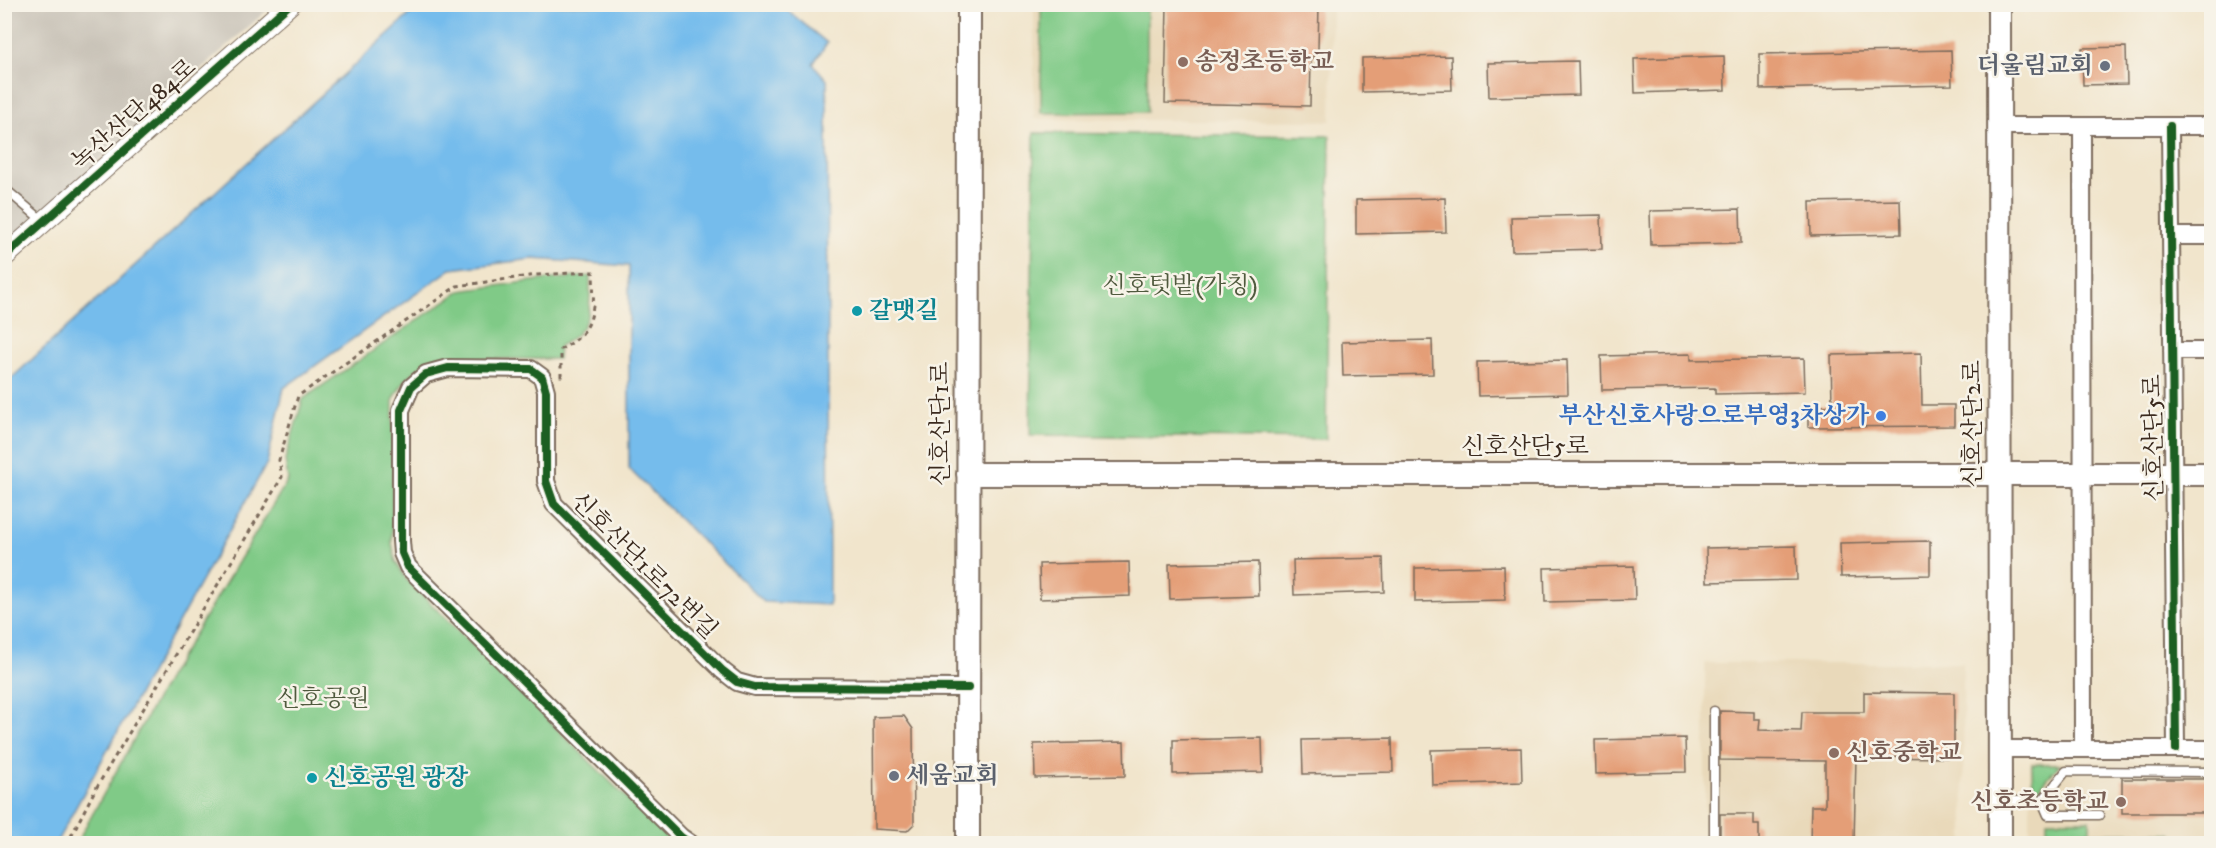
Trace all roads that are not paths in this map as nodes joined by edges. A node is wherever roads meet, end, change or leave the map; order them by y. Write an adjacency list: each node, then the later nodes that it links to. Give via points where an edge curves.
1 (291, 4): 9 (street, 녹산산단484로)
2 (969, 4): 15 (main road, 신호산단1로)
3 (1999, 4): 4 (main road, 신호산단2로)
4 (1999, 126): 5 (street); 16 (main road, 신호산단2로)
5 (2082, 126): 6 (street); 17 (street)
6 (2170, 126): 7 (street); 10 (street, 신호산단5로)
7 (2211, 126)
8 (4, 188): 9 (lane)
9 (43, 222): 12 (street, 녹산산단484로)
10 (2171, 236): 11 (street); 13 (street, 신호산단5로)
11 (2211, 236)
12 (4, 256)
13 (2172, 351): 14 (street); 18 (street, 신호산단5로)
14 (2211, 351)
15 (968, 474): 16 (main road, 신호산단5로); 20 (main road, 신호산단1로)
16 (2000, 474): 17 (main road, 신호산단5로); 22 (main road, 신호산단2로)
17 (2083, 474): 18 (main road, 신호산단5로); 23 (street)
18 (2173, 474): 19 (main road, 신호산단5로); 24 (street, 신호산단5로)
19 (2211, 474)
20 (968, 688): 30 (street, 신호산단1로72번길, via 755,687 737,682 559,512 546,481 546,385 539,374 531,369 448,368 426,374 411,387 401,410 401,541 408,567); 31 (main road, 신호산단1로)
21 (1714, 711): 32 (lane)
22 (2000, 749): 23 (street); 27 (main road, 신호산단2로)
23 (2083, 749): 24 (street)
24 (2176, 749): 25 (street)
25 (2211, 749)
26 (2211, 772): 28 (lane, via 2066,771)
27 (2000, 801): 28 (lane); 33 (main road, 신호산단2로)
28 (2042, 801): 29 (lane, via 2048,815)
29 (2099, 815)
30 (691, 843)
31 (968, 843)
32 (1714, 843)
33 (2000, 843)

